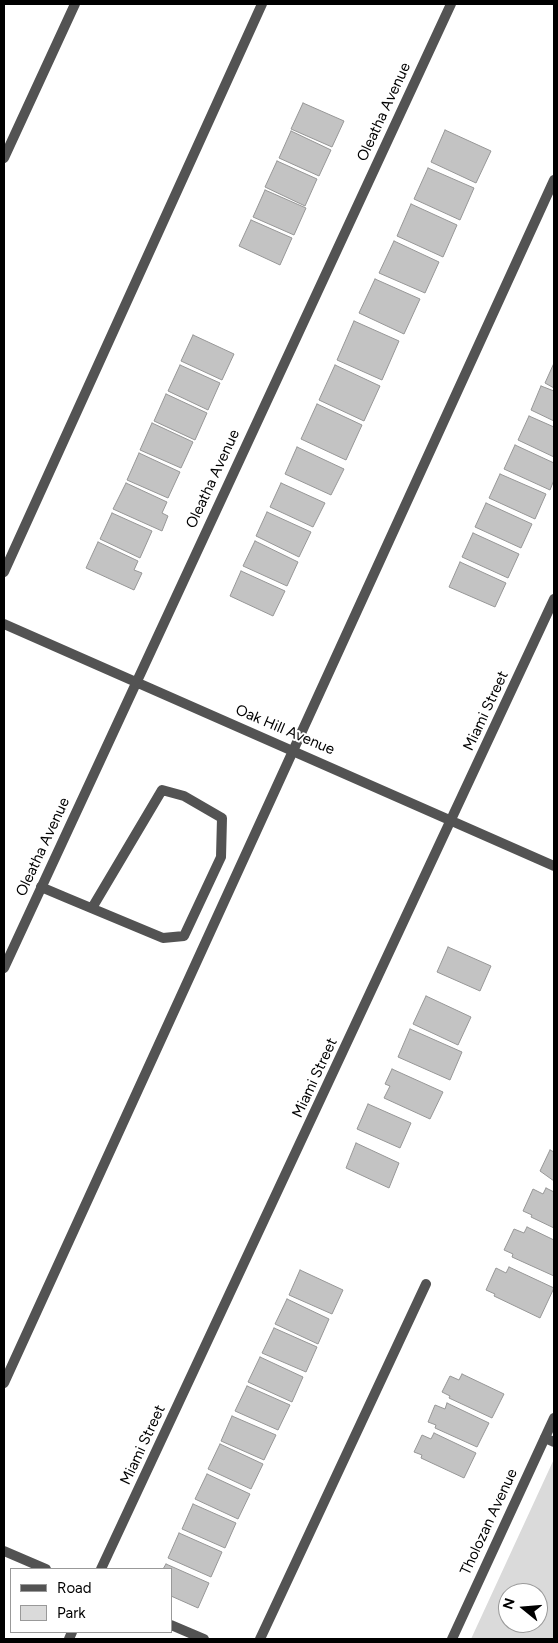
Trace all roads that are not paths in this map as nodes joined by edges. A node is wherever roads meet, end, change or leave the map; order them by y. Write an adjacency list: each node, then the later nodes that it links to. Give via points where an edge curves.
1 (75, 4): 4 (street)
2 (262, 4): 6 (street)
3 (451, 4): 9 (street, Oleatha Avenue)
4 (4, 158)
5 (554, 180): 10 (street)
6 (4, 572)
7 (554, 599): 11 (street, Miami Street)
8 (4, 624): 9 (street, Oak Hill Avenue)
9 (135, 683): 10 (street, Oak Hill Avenue); 13 (street, Oleatha Avenue)
10 (294, 750): 11 (street, Oak Hill Avenue); 17 (street)
11 (452, 820): 12 (street, Oak Hill Avenue); 22 (street, Miami Street)
12 (554, 866)
13 (41, 887): 14 (street); 15 (street, Oleatha Avenue)
14 (92, 908): 14 (street, via 163,938 184,936 221,857 222,818 184,796 162,790)
15 (4, 968)
16 (426, 1284): 25 (street)
17 (4, 1383)
18 (554, 1418): 19 (street, Tholozan Avenue)
19 (550, 1440): 26 (street, Tholozan Avenue)
20 (4, 1551): 21 (street)
21 (44, 1568)
22 (101, 1568)
23 (172, 1625): 24 (street)
24 (204, 1639)
25 (260, 1639)
26 (452, 1639)

